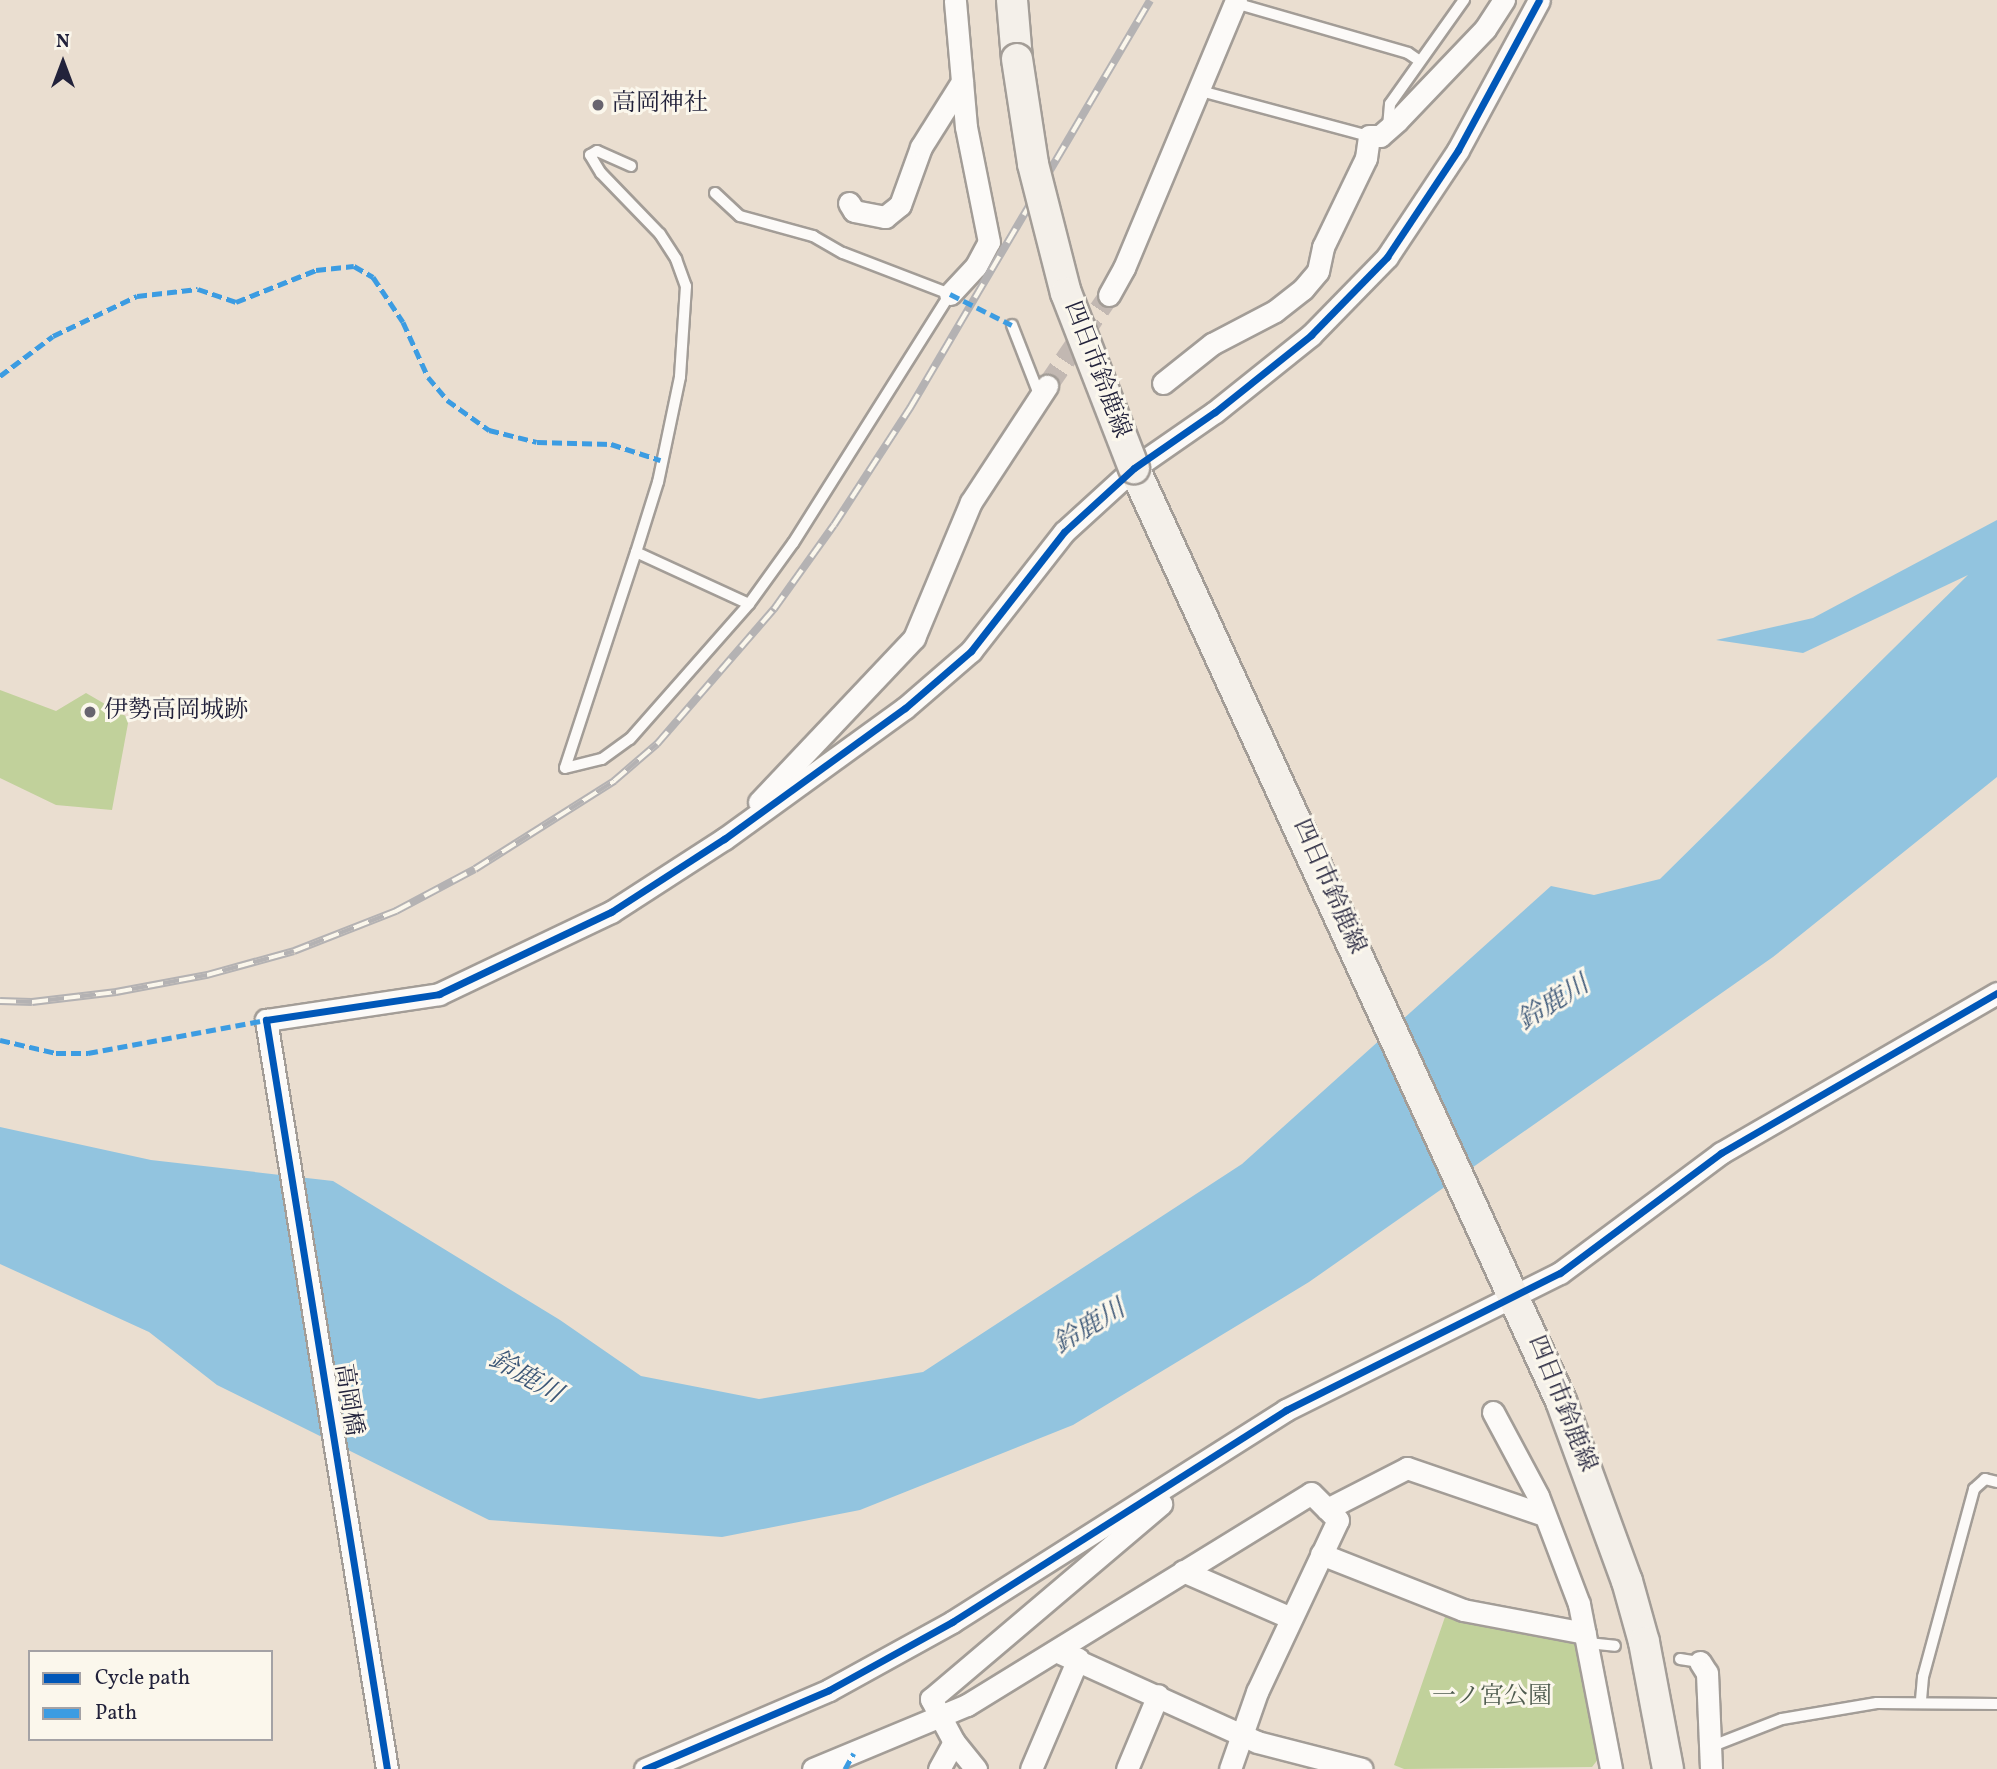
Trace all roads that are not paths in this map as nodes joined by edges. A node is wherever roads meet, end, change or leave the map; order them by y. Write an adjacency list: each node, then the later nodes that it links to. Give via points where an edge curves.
1 (955, 0): 8 (street)
2 (1012, 0): 19 (main road, 四日市鈴鹿線, bridge, via 1033,164 1052,243 1095,373)
3 (1464, 0): 7 (lane)
4 (1504, 0): 10 (street, via 1485,29)
5 (1539, 0): 19 (street, via 1458,150 1387,257 1311,335 1215,412)
6 (1236, 1): 7 (lane, via 1408,53); 9 (street)
7 (1420, 61): 10 (lane, via 1390,104)
8 (962, 82): 13 (street, via 921,147 900,205 885,217 854,211); 14 (street, via 989,242 976,266)
9 (1197, 90): 10 (lane); 15 (street)
10 (1378, 132): 17 (street, via 1323,247 1318,271 1275,311 1212,344)
11 (631, 166): 20 (lane, via 597,151 590,155 601,173 660,234 686,286 680,377 658,482)
12 (715, 193): 14 (lane, via 740,216 813,236 843,253)
13 (849, 204)
14 (950, 294): 21 (lane, via 793,543)
15 (1109, 295)
16 (1012, 325): 18 (lane)
17 (1163, 383)
18 (1044, 391): 22 (street, via 971,502 914,638)
19 (1134, 468): 22 (street, via 1064,532 971,651 905,708); 24 (main road, 四日市鈴鹿線)
20 (636, 552): 21 (lane); 21 (lane, via 565,768 602,759 630,739)
21 (749, 604)
22 (724, 839): 45 (street, 高岡橋, via 611,912 439,994 266,1020)
23 (1997, 993): 24 (street, via 1721,1153 1560,1273)
24 (1511, 1289): 26 (street, via 1286,1410); 55 (main road, 四日市鈴鹿線, via 1607,1521 1644,1642)
25 (1493, 1412): 29 (street)
26 (1216, 1457): 41 (street, via 931,1699); 46 (street, via 952,1622 829,1690)
27 (1997, 1482): 39 (lane, via 1985,1479 1974,1489 1923,1677)
28 (1327, 1509): 29 (street, via 1407,1468); 30 (street, via 1338,1520); 31 (street, via 1311,1493)
29 (1544, 1515): 33 (street, via 1579,1604)
30 (1321, 1554): 32 (street); 33 (street, via 1463,1610)
31 (1183, 1571): 32 (street); 35 (street)
32 (1290, 1618): 42 (street)
33 (1586, 1638): 34 (lane); 54 (street)
34 (1615, 1646)
35 (1058, 1653): 36 (street); 41 (street)
36 (1078, 1659): 38 (street); 50 (street)
37 (1690, 1660): 44 (street, via 1707,1673)
38 (1158, 1695): 42 (street); 51 (street)
39 (1921, 1700): 40 (lane); 44 (lane, via 1782,1718)
40 (1997, 1704)
41 (940, 1716): 43 (street); 47 (street)
42 (1242, 1733): 52 (street); 53 (street, via 1257,1742)
43 (954, 1742): 48 (street); 49 (street)
44 (1710, 1747): 56 (street)
45 (387, 1769)
46 (645, 1769)
47 (813, 1769)
48 (939, 1769)
49 (976, 1769)
50 (1031, 1769)
51 (1127, 1769)
52 (1230, 1769)
53 (1362, 1769)
54 (1611, 1769)
55 (1668, 1769)
56 (1711, 1769)

